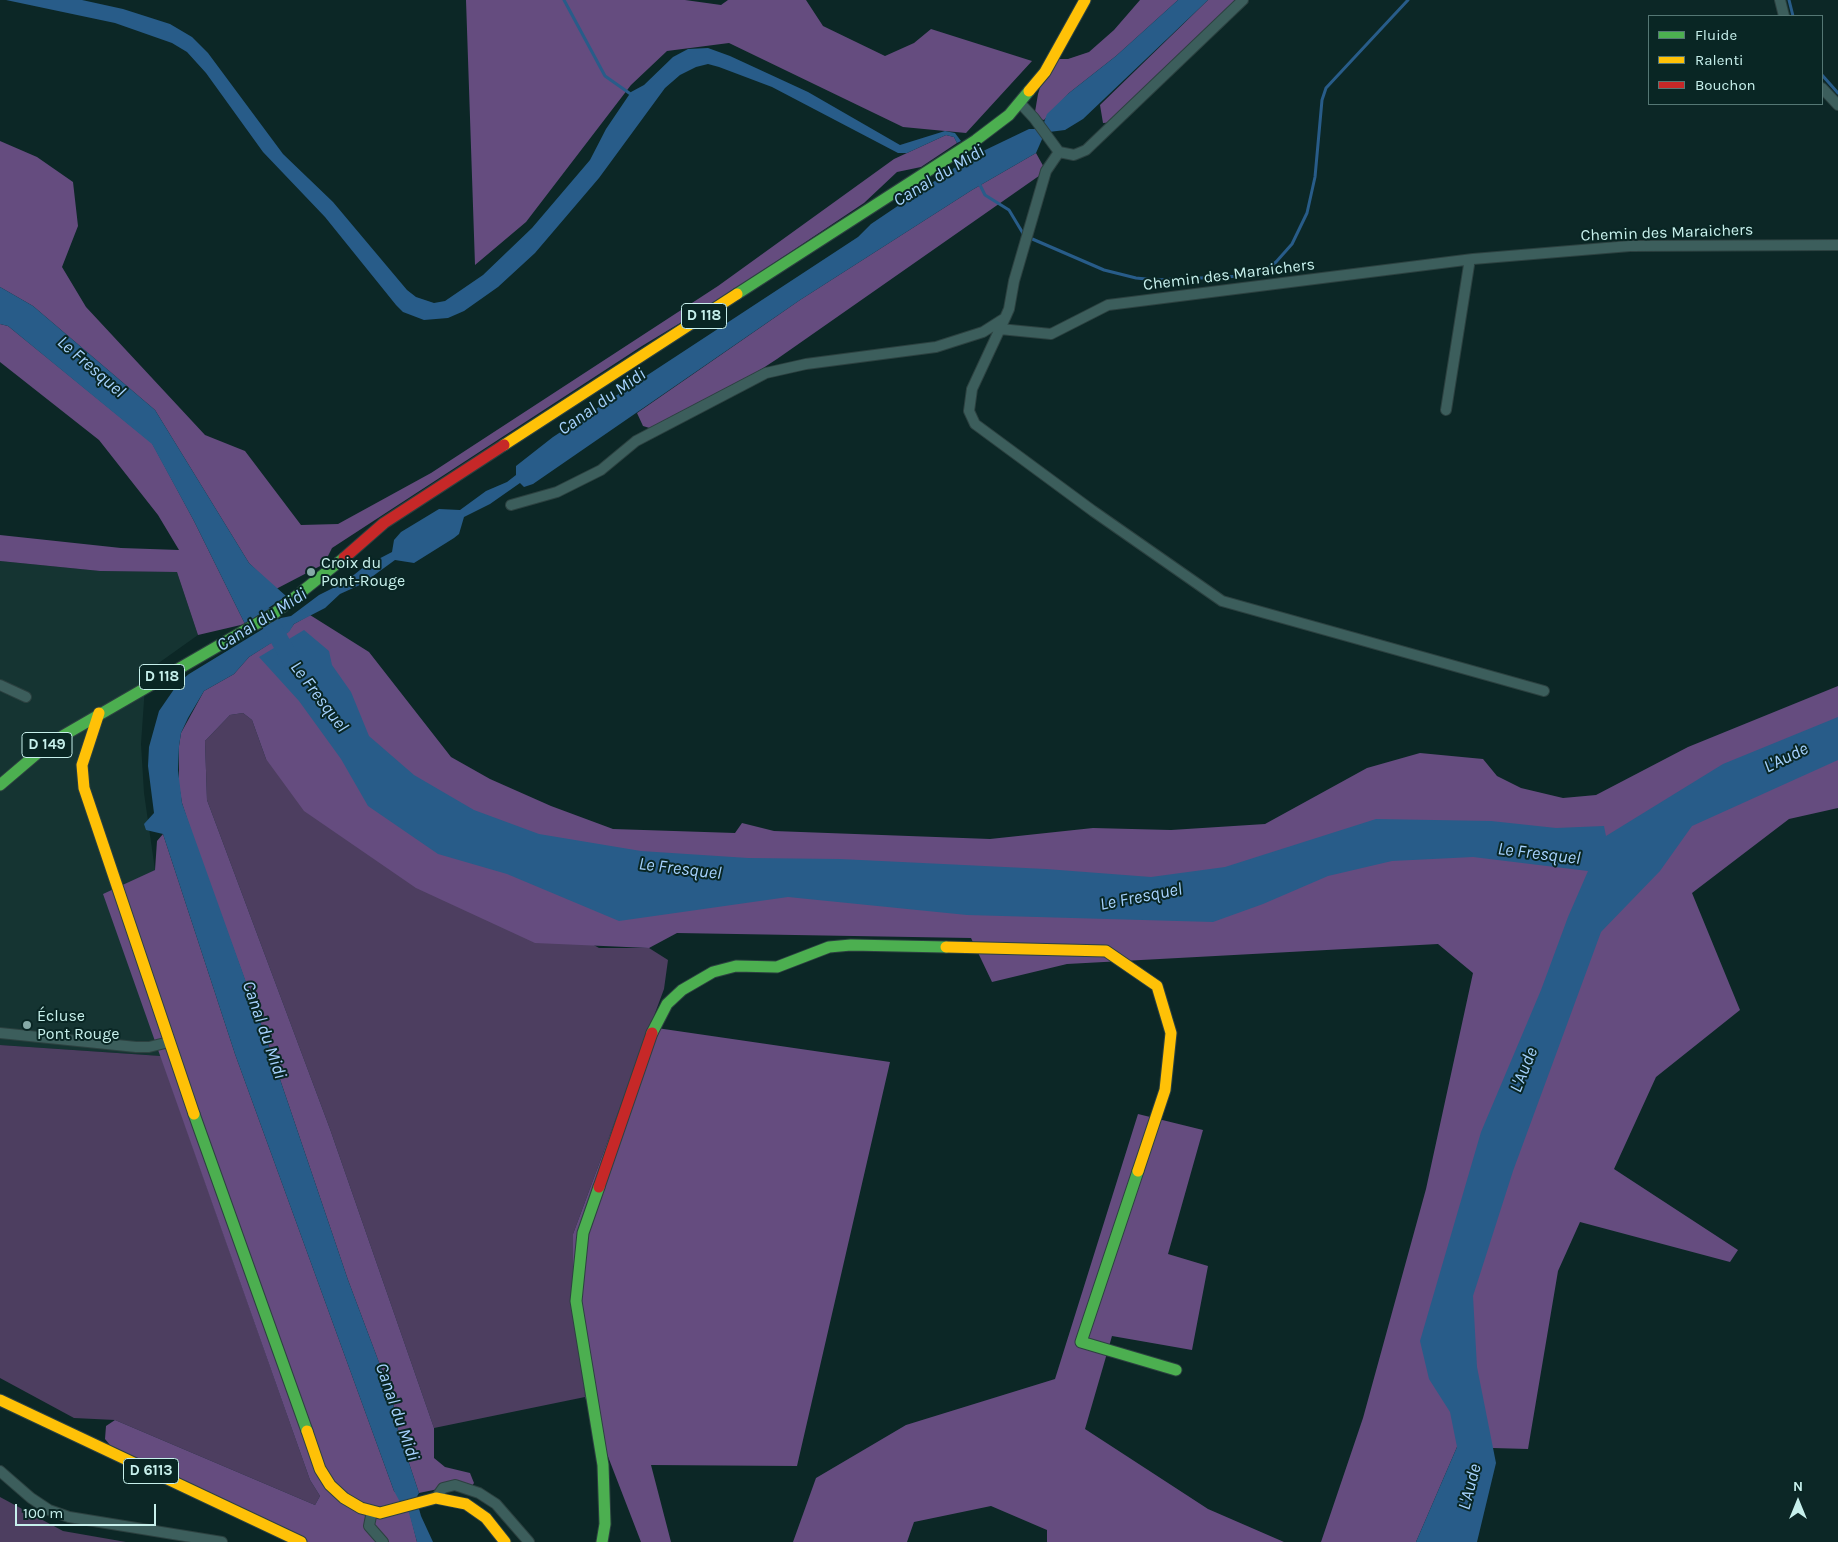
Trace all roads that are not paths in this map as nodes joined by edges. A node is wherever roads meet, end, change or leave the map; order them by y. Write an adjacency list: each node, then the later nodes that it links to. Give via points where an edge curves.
1 (1085, 0): 6 (street, D 118, via 1045,72)
2 (1243, 0): 8 (street, via 1086,150 1074,155)
3 (1780, 0): 4 (street)
4 (1784, 15)
5 (1823, 89): 7 (street)
6 (1020, 103): 8 (street); 18 (street, D 118, via 976,140 384,523 290,602)
7 (1838, 105)
8 (1059, 152): 11 (street, via 1046,171)
9 (1838, 245): 10 (street, Chemin des Maraichers, via 1630,246)
10 (1468, 260): 12 (street, Chemin des Maraichers, via 1108,305 1051,334); 13 (street)
11 (1005, 318): 12 (street); 14 (street, via 983,332 936,347 806,364 766,373 636,441 601,470 557,492)
12 (1000, 329): 16 (street, via 972,389 969,411 976,424 1222,602)
13 (1446, 410)
14 (512, 505)
15 (0, 685): 17 (street)
16 (1544, 691)
17 (26, 697)
18 (99, 712): 19 (street, D 149, via 47,745); 21 (street, via 82,765 84,788)
19 (0, 785)
20 (0, 1033): 21 (street, via 136,1047)
21 (168, 1042): 26 (street, via 320,1469 344,1498)
22 (1176, 1370): 32 (street, via 1081,1342 1165,1090 1171,1034 1157,986 1106,950 851,945 829,947 776,967 736,966 713,972 682,990 667,1004 649,1038 583,1233 576,1301 603,1464 605,1524)
23 (0, 1400): 28 (street, D 6113)
24 (0, 1471): 27 (street, via 31,1498 49,1510 69,1517)
25 (431, 1499): 26 (street, via 380,1513); 30 (street, via 466,1504 486,1518); 31 (street, via 443,1488 455,1485 479,1493 496,1504)
26 (372, 1511): 29 (street, via 369,1526)
27 (222, 1542)
28 (301, 1542)
29 (383, 1542)
30 (504, 1542)
31 (529, 1542)
32 (602, 1542)

